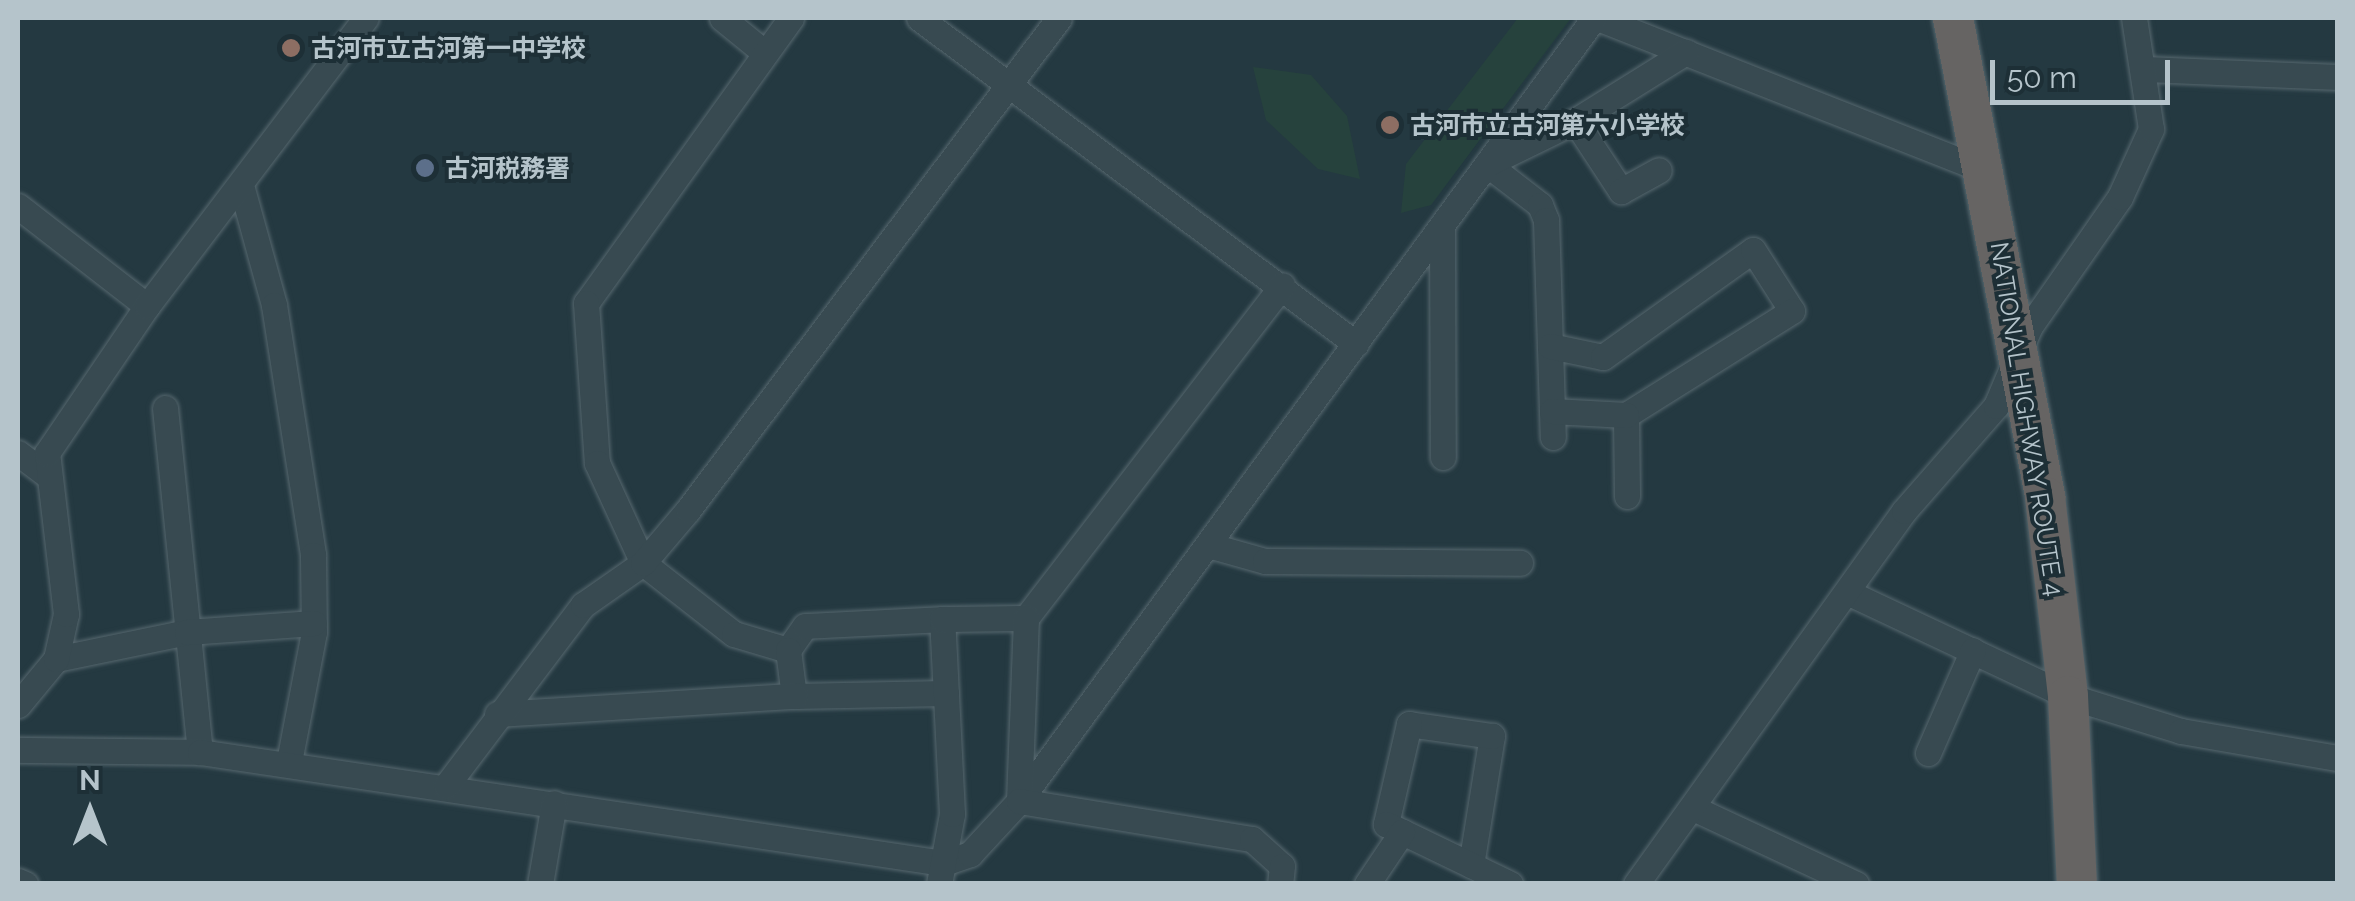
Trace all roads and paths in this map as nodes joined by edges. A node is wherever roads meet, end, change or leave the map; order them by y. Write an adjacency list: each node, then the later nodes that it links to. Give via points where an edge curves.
1 (366, 18): 18 (street)
2 (722, 18): 10 (street)
3 (791, 18): 10 (street)
4 (918, 18): 13 (street)
5 (1059, 18): 13 (street)
6 (1596, 18): 9 (street); 15 (street)
7 (1953, 18): 17 (highway, NATIONAL HIGHWAY ROUTE 4)
8 (2134, 18): 11 (street)
9 (1686, 52): 14 (street); 17 (street)
10 (765, 53): 33 (street, via 586,302 597,464)
11 (2146, 69): 12 (street); 25 (street, via 2152,129 2120,196)
12 (2338, 77)
13 (1009, 83): 21 (street); 33 (street, via 984,125)
14 (1576, 121): 15 (street); 16 (street, via 1621,191)
15 (1487, 164): 20 (street); 24 (street, via 1540,205 1546,220)
16 (1659, 170)
17 (1986, 170): 25 (highway, NATIONAL HIGHWAY ROUTE 4)
18 (240, 185): 22 (street); 38 (street, via 274,304 314,555)
19 (18, 206): 22 (street)
20 (1442, 226): 23 (street); 29 (street)
21 (1282, 285): 23 (street); 36 (street)
22 (147, 306): 30 (street, via 46,453)
23 (1356, 344): 32 (street)
24 (1550, 346): 27 (street, via 1553,424); 27 (street, via 1603,358 1754,250 1792,311)
25 (2018, 352): 35 (street, via 1996,406 1904,512); 45 (highway, NATIONAL HIGHWAY ROUTE 4, via 2046,497)
26 (165, 408): 39 (street)
27 (1626, 415): 31 (street)
28 (18, 454): 30 (street)
29 (1444, 458)
30 (46, 475): 42 (street, via 66,614)
31 (1627, 496)
32 (1208, 545): 34 (street, via 1265,561); 54 (street)
33 (643, 563): 40 (street, via 734,634); 47 (street, via 583,605)
34 (1520, 563)
35 (1846, 592): 41 (street); 56 (street)
36 (1026, 618): 37 (street); 54 (street)
37 (942, 619): 40 (street, via 804,626); 43 (street)
38 (314, 623): 39 (street); 52 (street)
39 (187, 632): 42 (street); 49 (street)
40 (788, 650): 44 (street)
41 (1973, 650): 45 (street); 50 (street)
42 (56, 659): 46 (street)
43 (946, 693): 44 (street); 59 (street, via 952,814)
44 (794, 696): 47 (street)
45 (2068, 696): 51 (street, via 2180,731); 68 (highway, NATIONAL HIGHWAY ROUTE 4)
46 (18, 704)
47 (497, 714): 53 (street)
48 (18, 750): 49 (street)
49 (200, 752): 52 (street)
50 (1928, 753)
51 (2338, 758)
52 (289, 762): 53 (street)
53 (446, 786): 55 (street)
54 (1018, 801): 59 (street, via 970,854); 63 (street, via 1252,839 1282,866)
55 (554, 803): 59 (street); 62 (street)
56 (1694, 808): 66 (street); 67 (street)
57 (1402, 832): 58 (street); 58 (street, via 1386,824 1409,724 1492,736); 64 (street)
58 (1471, 865): 65 (street)
59 (942, 873)
60 (18, 880): 61 (street)
61 (25, 884)
62 (540, 884)
63 (1280, 884)
64 (1367, 884)
65 (1510, 884)
66 (1636, 884)
67 (1856, 884)
68 (2077, 884)

